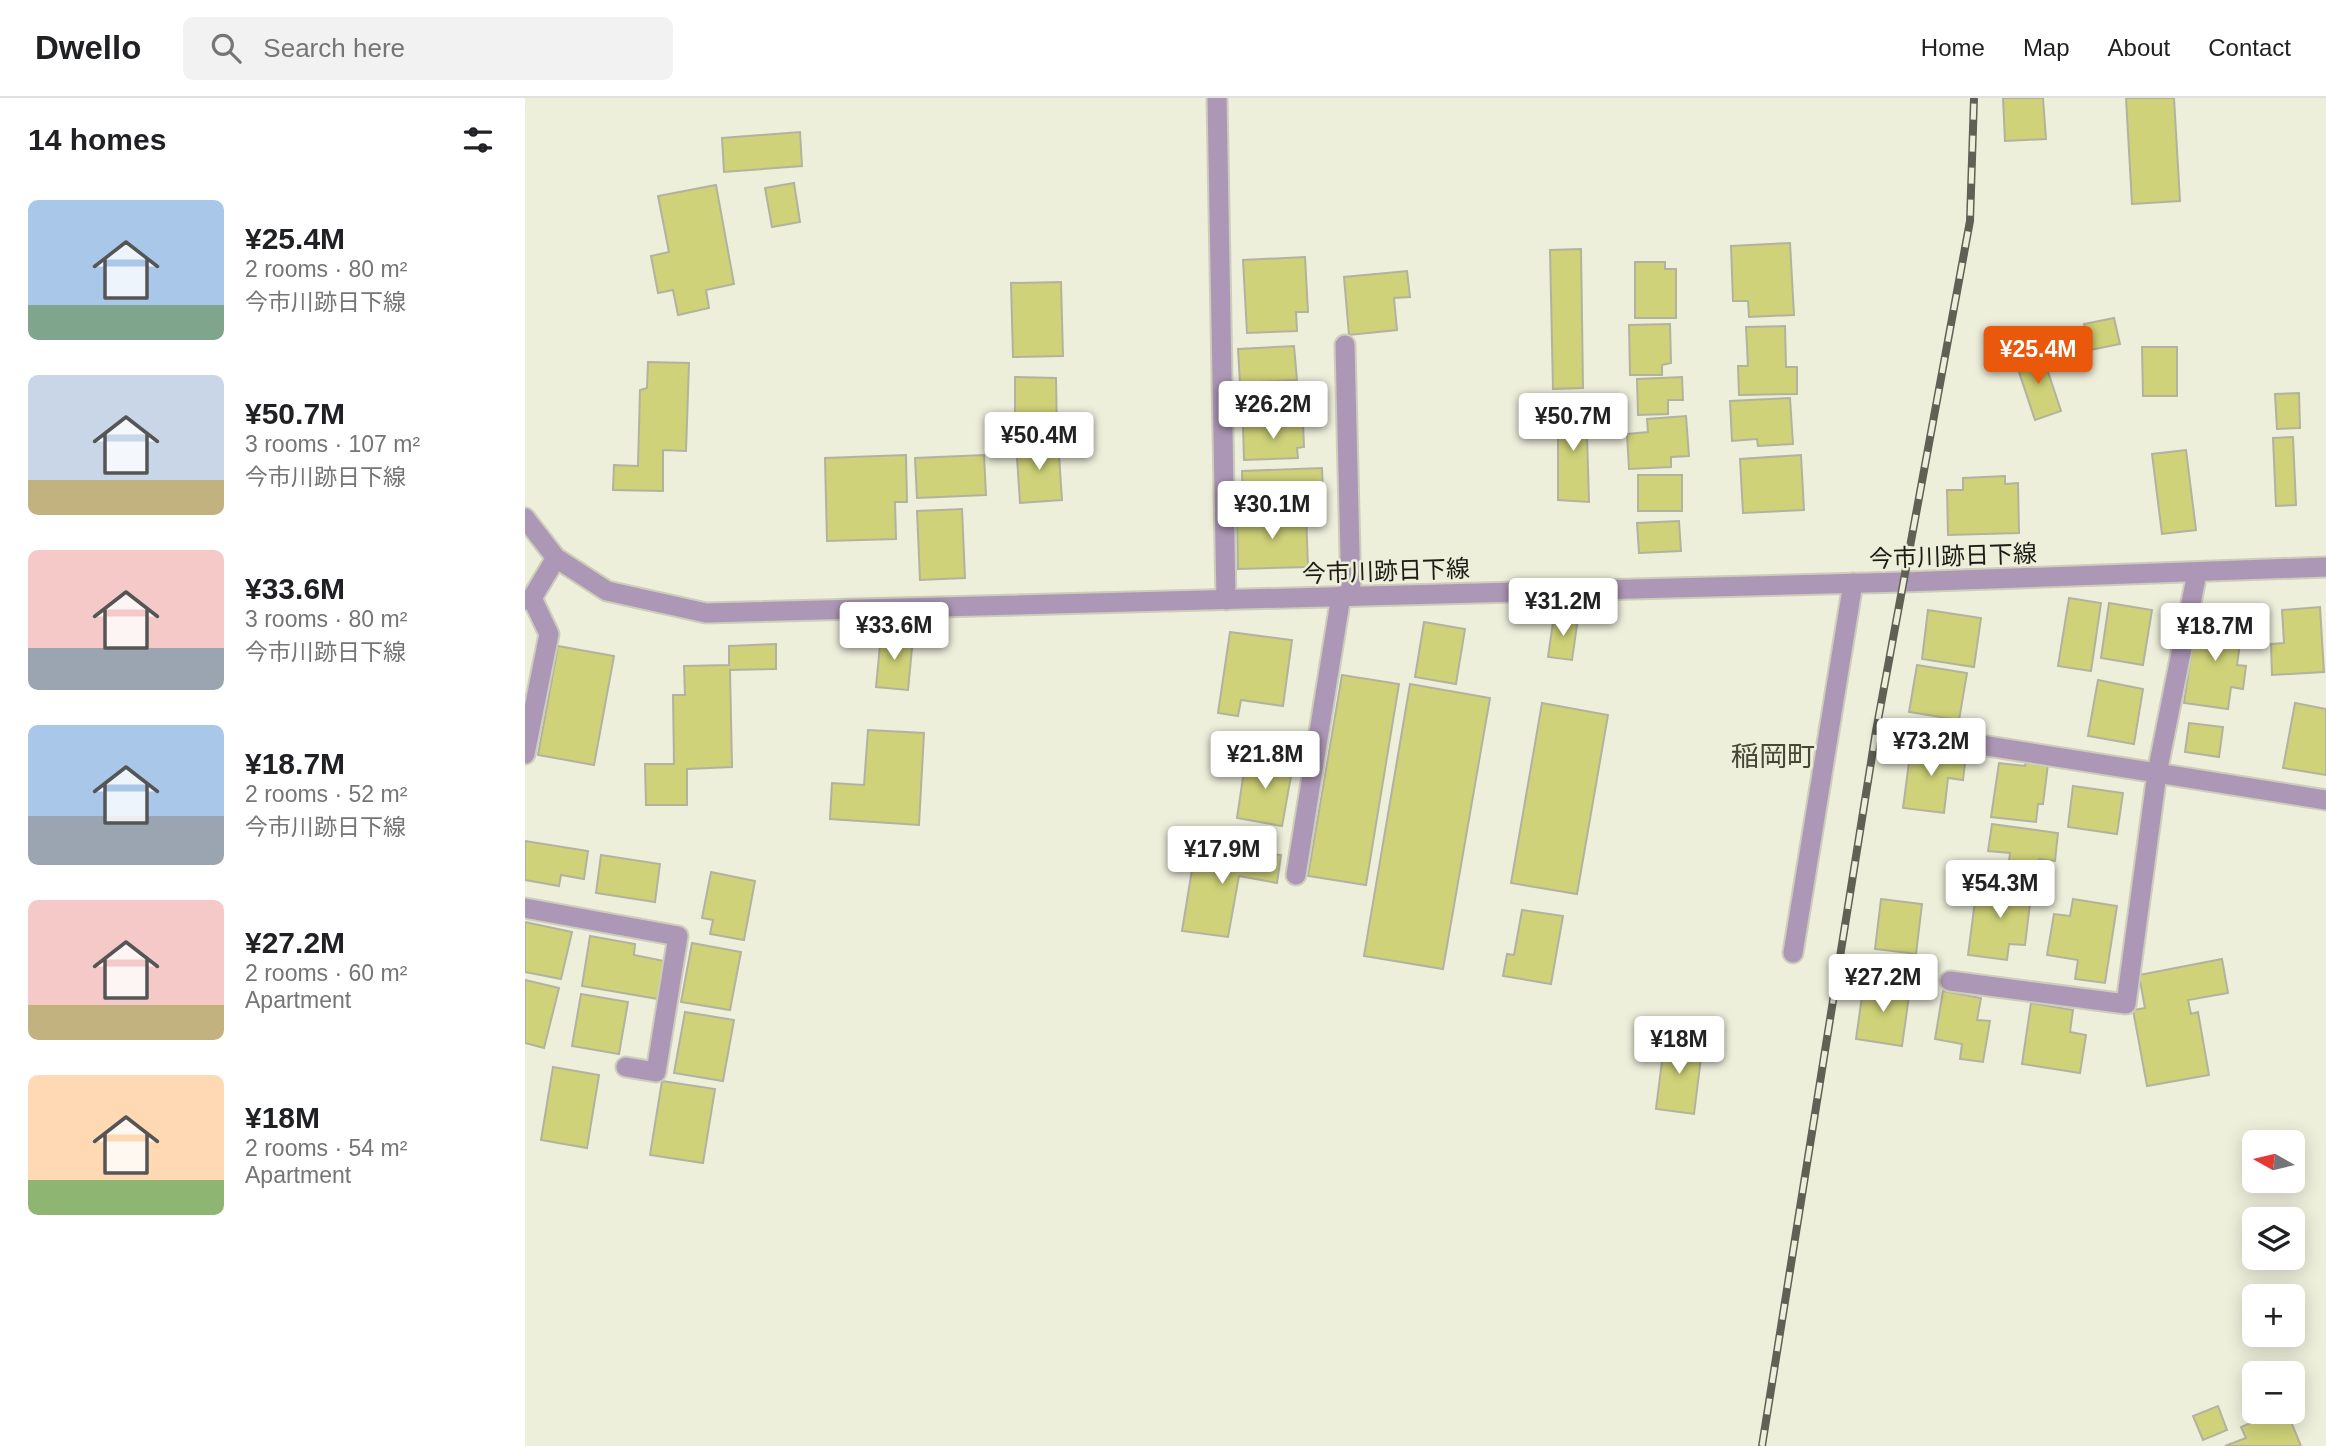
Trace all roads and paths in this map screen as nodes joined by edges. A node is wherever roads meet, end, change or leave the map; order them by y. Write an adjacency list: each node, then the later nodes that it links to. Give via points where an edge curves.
1 (1217, 98): 10 (street)
2 (1345, 345): 8 (street)
3 (525, 519): 4 (street, 今市川跡日下線)
4 (556, 558): 9 (street); 10 (street, 今市川跡日下線, via 607,591 706,613)
5 (2326, 567): 6 (street, 今市川跡日下線)
6 (2197, 573): 7 (street, 今市川跡日下線); 13 (street)
7 (1853, 583): 8 (street, 今市川跡日下線); 17 (street)
8 (1346, 596): 10 (street, 今市川跡日下線); 15 (street)
9 (528, 599): 12 (street, via 549,634)
10 (1226, 600)
11 (1931, 737): 13 (street)
12 (525, 754)
13 (2157, 773): 14 (street); 18 (street, via 2126,1004)
14 (2326, 800)
15 (1296, 875)
16 (525, 908): 19 (street, via 678,936 656,1072)
17 (1793, 953)
18 (1950, 981)
19 (626, 1067)

